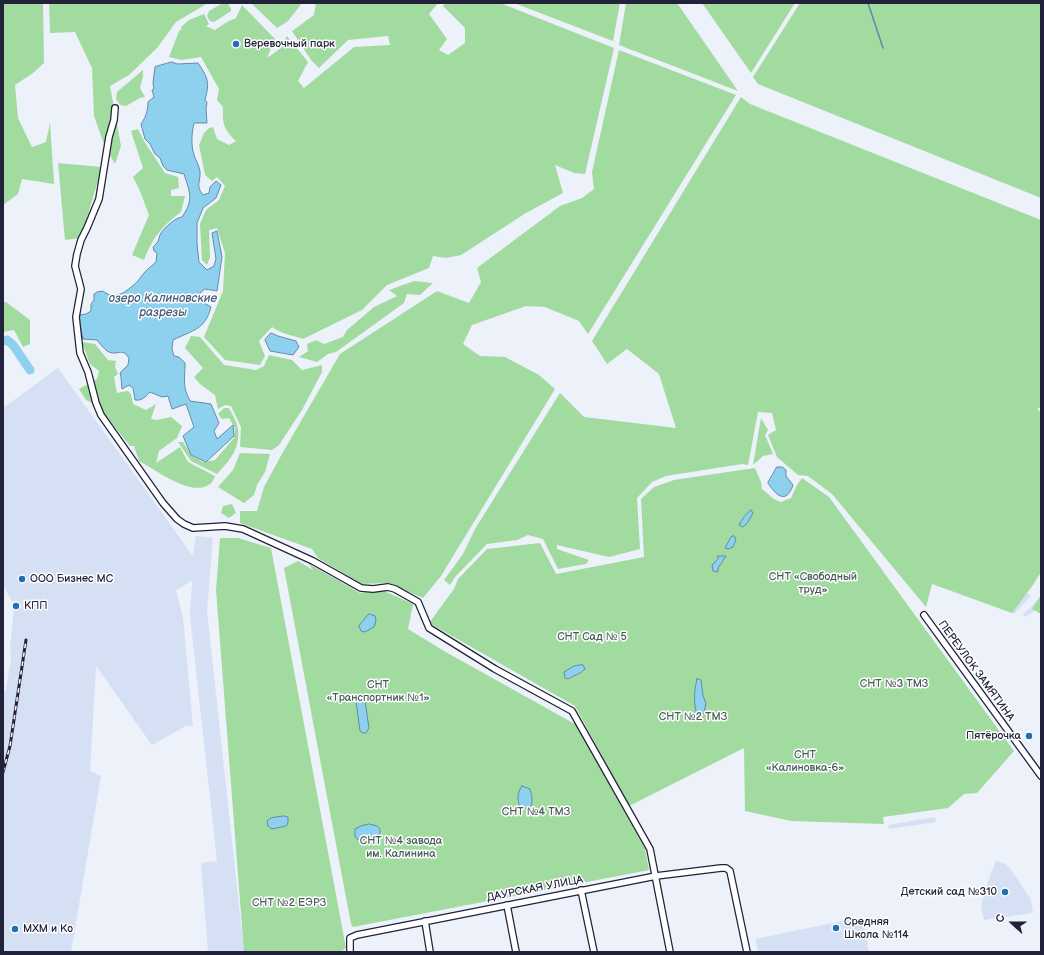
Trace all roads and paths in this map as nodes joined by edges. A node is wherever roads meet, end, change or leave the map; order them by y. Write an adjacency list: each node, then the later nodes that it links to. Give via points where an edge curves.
1 (115, 108): 4 (street, via 99,199 81,240 76,266 81,289 76,317 80,353 101,415 163,502 184,524 193,528 225,526 243,530 313,561 361,588 395,589 418,602 430,628 495,670 572,711 650,848)
2 (924, 616): 3 (street, ПЕРЕУЛОК ЗАМЯТИНА)
3 (1041, 776)
4 (656, 876): 5 (street, ДАУРСКАЯ УЛИЦА); 12 (street); 13 (street, ДАУРСКАЯ УЛИЦА, via 721,868 730,871)
5 (581, 890): 6 (street, ДАУРСКАЯ УЛИЦА); 11 (street)
6 (507, 905): 7 (street, ДАУРСКАЯ УЛИЦА); 10 (street)
7 (425, 921): 8 (street, ДАУРСКАЯ УЛИЦА, via 350,938); 9 (street)
8 (350, 952)
9 (430, 952)
10 (516, 952)
11 (594, 952)
12 (670, 952)
13 (747, 952)

